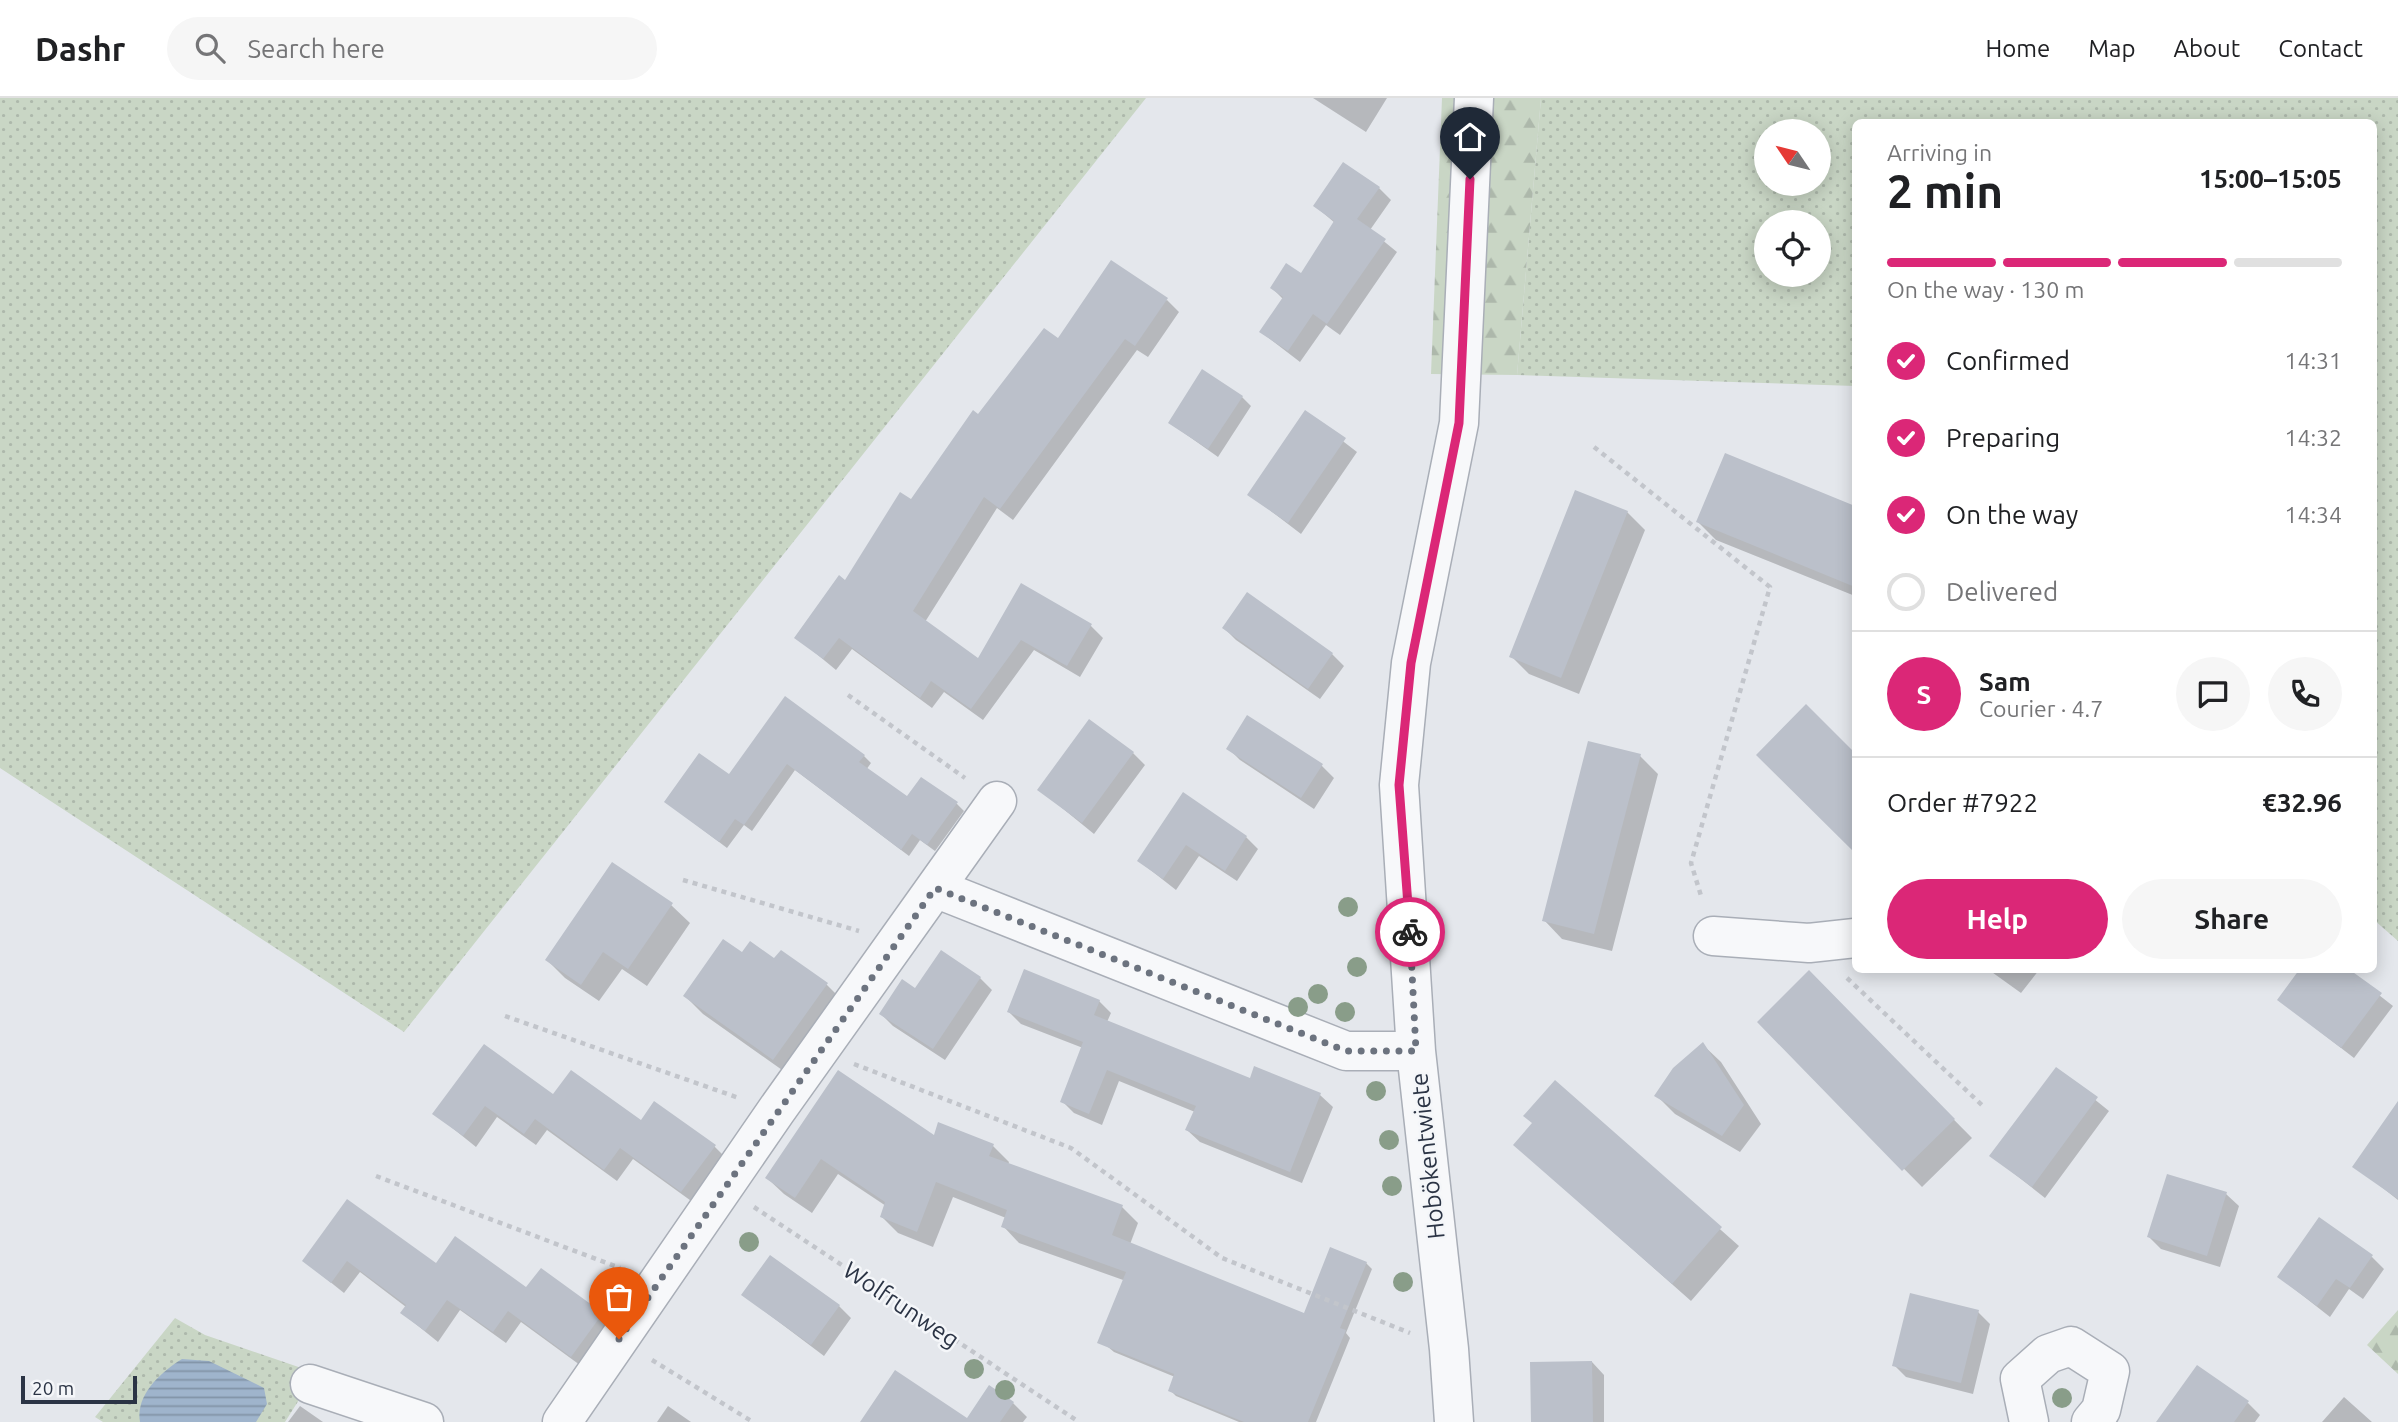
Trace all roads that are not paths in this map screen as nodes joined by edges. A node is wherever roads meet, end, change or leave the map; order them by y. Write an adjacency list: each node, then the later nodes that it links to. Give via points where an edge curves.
1 (1474, 98): 6 (street, Hobökentwiete, via 1459,423 1411,663 1399,785)
2 (997, 802): 3 (street)
3 (935, 888): 6 (street, via 1346,1051); 9 (street)
4 (1713, 936): 5 (street, via 1809,943)
5 (1852, 938)
6 (1416, 1051): 10 (street, Hobökentwiete)
7 (310, 1384): 8 (street)
8 (424, 1422)
9 (562, 1422)
10 (1454, 1422)
11 (2029, 1422): 12 (street, via 2020,1379 2048,1354 2071,1346 2110,1371 2101,1409)
12 (2091, 1422)

